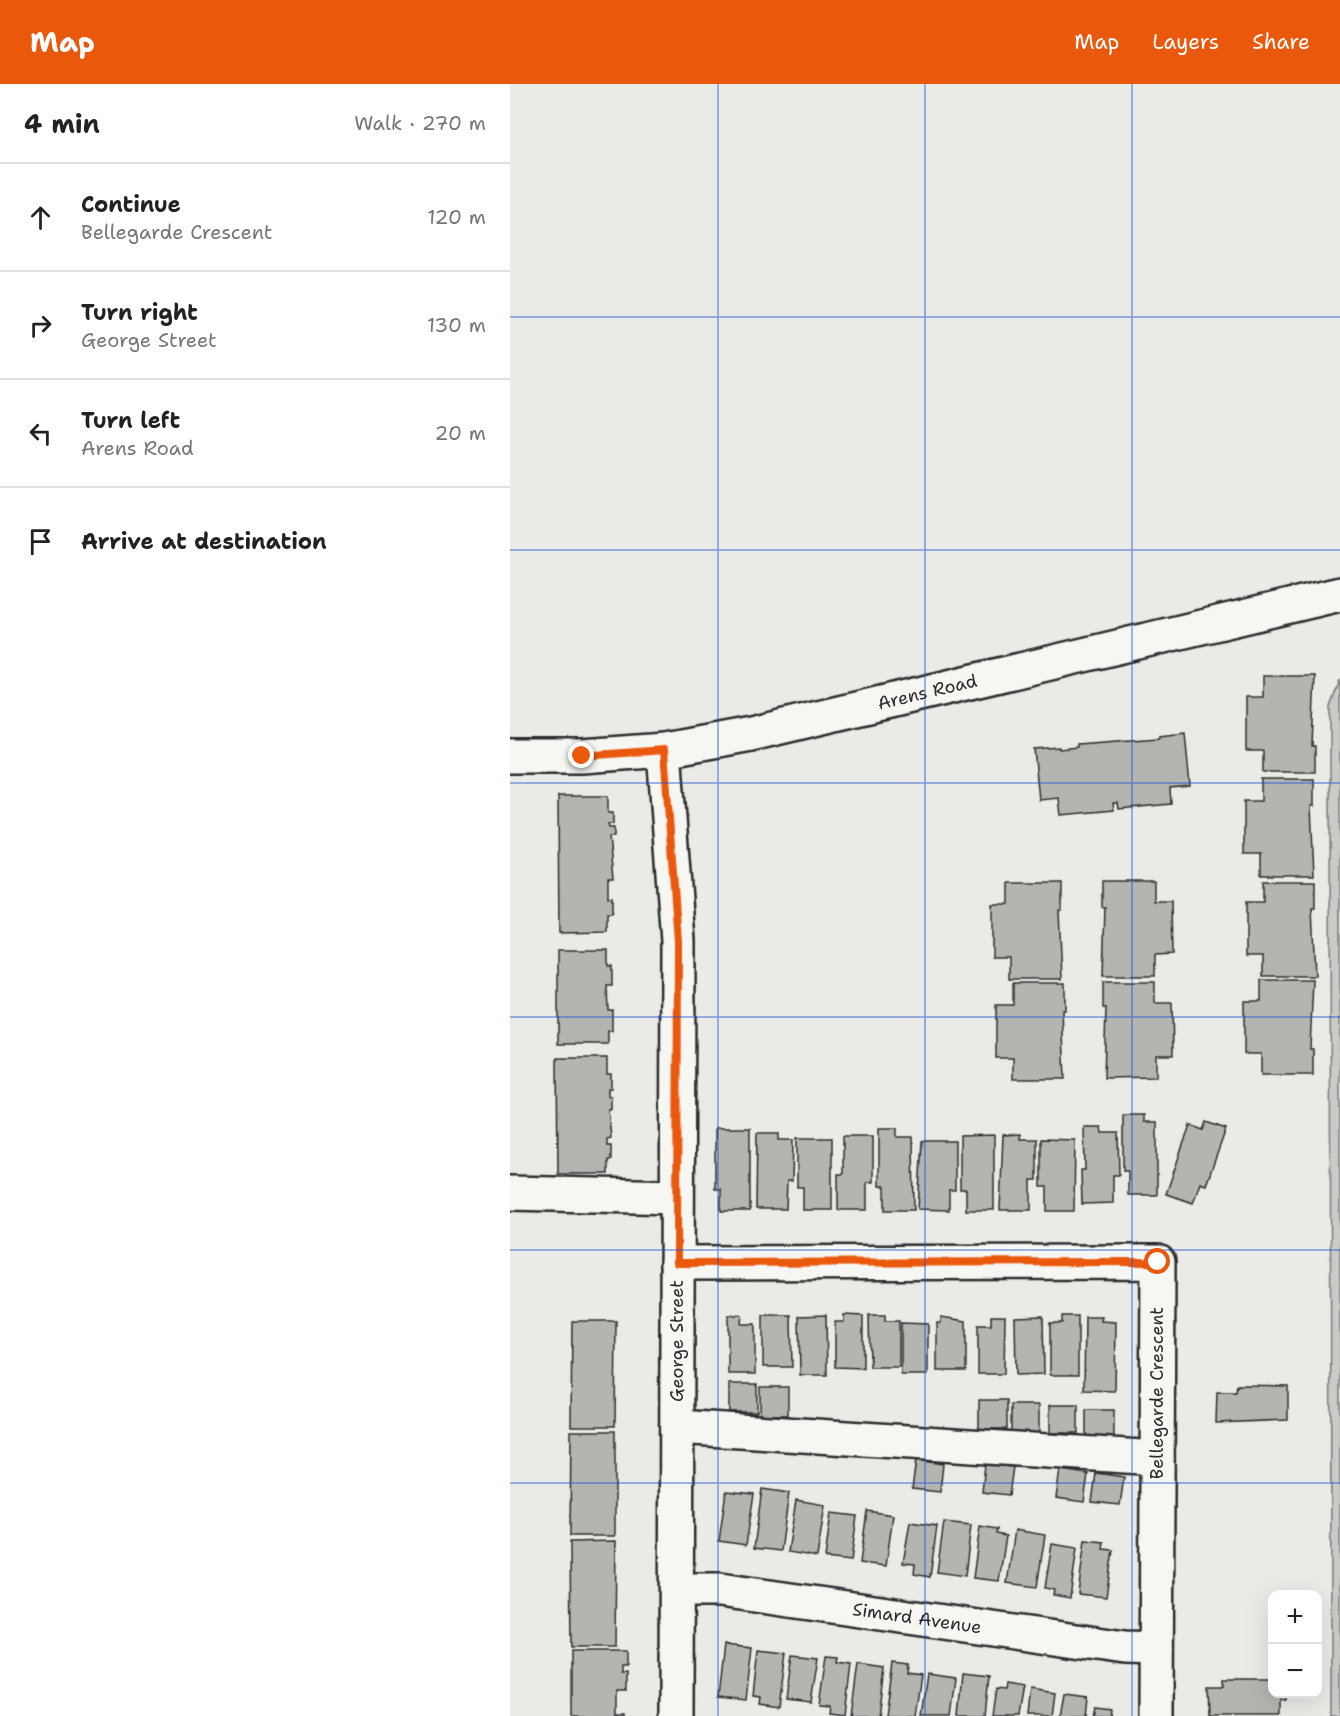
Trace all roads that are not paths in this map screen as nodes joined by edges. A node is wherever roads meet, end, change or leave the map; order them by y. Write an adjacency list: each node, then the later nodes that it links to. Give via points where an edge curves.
1 (1340, 594): 2 (street, Arens Road, via 751,734)
2 (664, 750): 3 (street, Arens Road); 5 (street, George Street, via 678,941)
3 (510, 756)
4 (510, 1193): 5 (street)
5 (677, 1197): 6 (street, George Street)
6 (677, 1263): 7 (street, George Street); 8 (street, Bellegarde Crescent, via 1158,1262)
7 (677, 1427): 8 (street); 9 (street, George Street)
8 (1157, 1458): 10 (street, Bellegarde Crescent)
9 (677, 1590): 10 (street, Simard Avenue, via 720,1590 1125,1648); 11 (street, George Street)
10 (1156, 1649): 12 (street, Bellegarde Crescent)
11 (676, 1716)
12 (1156, 1716)

